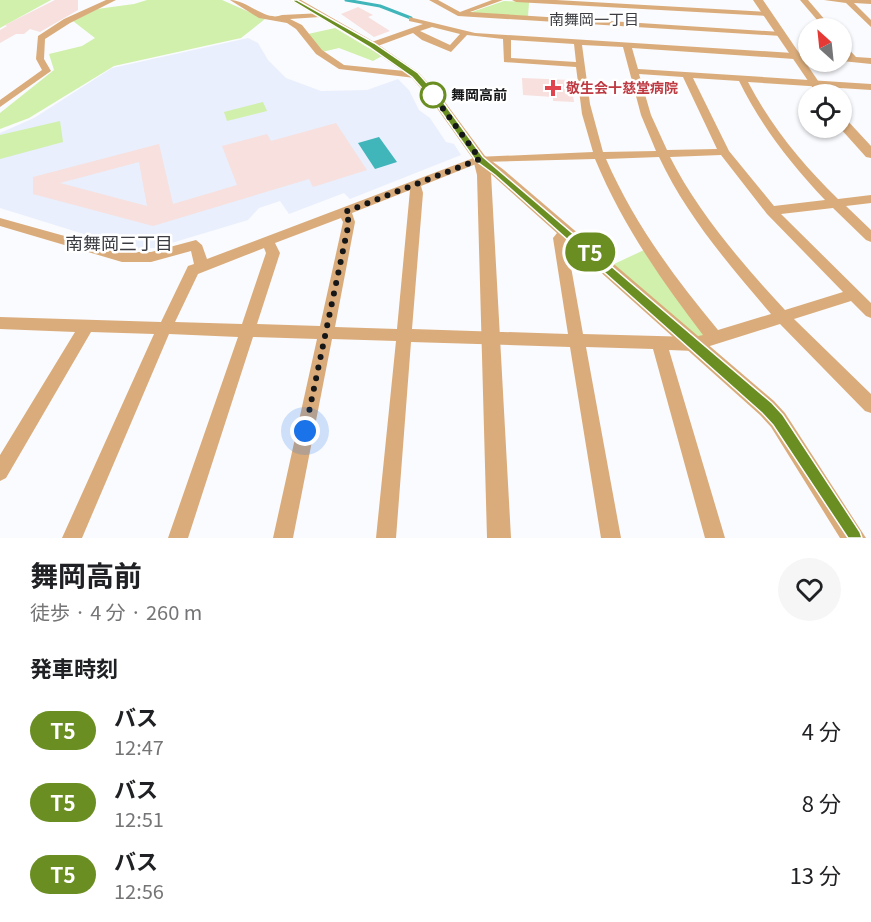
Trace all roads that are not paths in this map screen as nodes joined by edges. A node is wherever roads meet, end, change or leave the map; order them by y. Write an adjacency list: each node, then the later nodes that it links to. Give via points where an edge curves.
1 (112, 0): 40 (street, via 41,38 40,59 47,71)
2 (234, 0): 16 (street)
3 (295, 0): 15 (street)
4 (434, 0): 13 (street)
5 (500, 0): 13 (street)
6 (516, 0): 11 (street)
7 (758, 0): 14 (street)
8 (804, 0): 17 (street)
9 (828, 0): 10 (street)
10 (848, 1): 12 (street); 20 (street)
11 (638, 3): 14 (street); 24 (street)
12 (871, 3)
13 (458, 14): 19 (street); 24 (street)
14 (768, 14): 23 (street)
15 (320, 15): 16 (street); 27 (street)
16 (268, 17): 35 (street, via 299,27 319,52 342,67)
17 (819, 18)
18 (412, 19): 19 (street)
19 (434, 23): 21 (street); 22 (street)
20 (871, 25)
21 (414, 30): 22 (street, via 451,49); 27 (street)
22 (465, 33): 25 (street)
23 (781, 34): 24 (street); 29 (street)
24 (649, 37): 28 (street); 29 (street)
25 (507, 38): 26 (street); 33 (street, via 507,60)
26 (578, 42): 28 (street); 33 (street)
27 (372, 45): 35 (street)
28 (627, 45): 34 (street)
29 (796, 56): 38 (street)
30 (852, 58): 31 (street)
31 (854, 60): 32 (street)
32 (871, 61)
33 (581, 65): 45 (street, via 589,124)
34 (633, 71): 36 (street); 43 (street)
35 (415, 75): 46 (street)
36 (687, 75): 37 (street); 42 (street)
37 (742, 78): 38 (street); 49 (street, via 764,119)
38 (814, 83): 39 (street)
39 (871, 87)
40 (0, 104)
41 (852, 133): 44 (street)
42 (724, 152): 43 (street); 50 (street)
43 (663, 154): 45 (street); 59 (street, via 721,244)
44 (871, 154)
45 (601, 156): 46 (street); 67 (street, via 621,203 667,279)
46 (480, 159): 47 (street); 53 (street); 66 (street, via 484,175)
47 (414, 184): 51 (street); 65 (street, via 417,193)
48 (871, 199): 49 (street)
49 (832, 203): 50 (street); 54 (street)
50 (771, 211): 57 (street)
51 (345, 212): 55 (street); 64 (street, via 349,222)
52 (0, 222): 56 (street, via 122,256 150,257 195,245)
53 (565, 231): 68 (street, via 559,238); 70 (street)
54 (871, 237)
55 (268, 243): 56 (street); 63 (street, via 273,253)
56 (202, 267): 62 (street, via 193,270)
57 (853, 295): 58 (street); 59 (street)
58 (871, 312)
59 (783, 316): 67 (street); 71 (street)
60 (88, 324): 61 (street); 62 (street); 72 (street)
61 (3, 327)
62 (165, 327): 63 (street); 73 (street)
63 (249, 330): 64 (street); 74 (street)
64 (325, 333): 65 (street); 75 (street)
65 (404, 335): 66 (street); 76 (street)
66 (490, 337): 68 (street); 77 (street)
67 (714, 337): 70 (street)
68 (577, 340): 69 (street); 78 (street)
69 (659, 342): 70 (street); 79 (street)
70 (694, 344): 80 (street, via 778,420)
71 (871, 405)
72 (0, 472)
73 (72, 538)
74 (178, 538)
75 (283, 538)
76 (387, 538)
77 (499, 538)
78 (611, 538)
79 (715, 538)
80 (854, 538)

